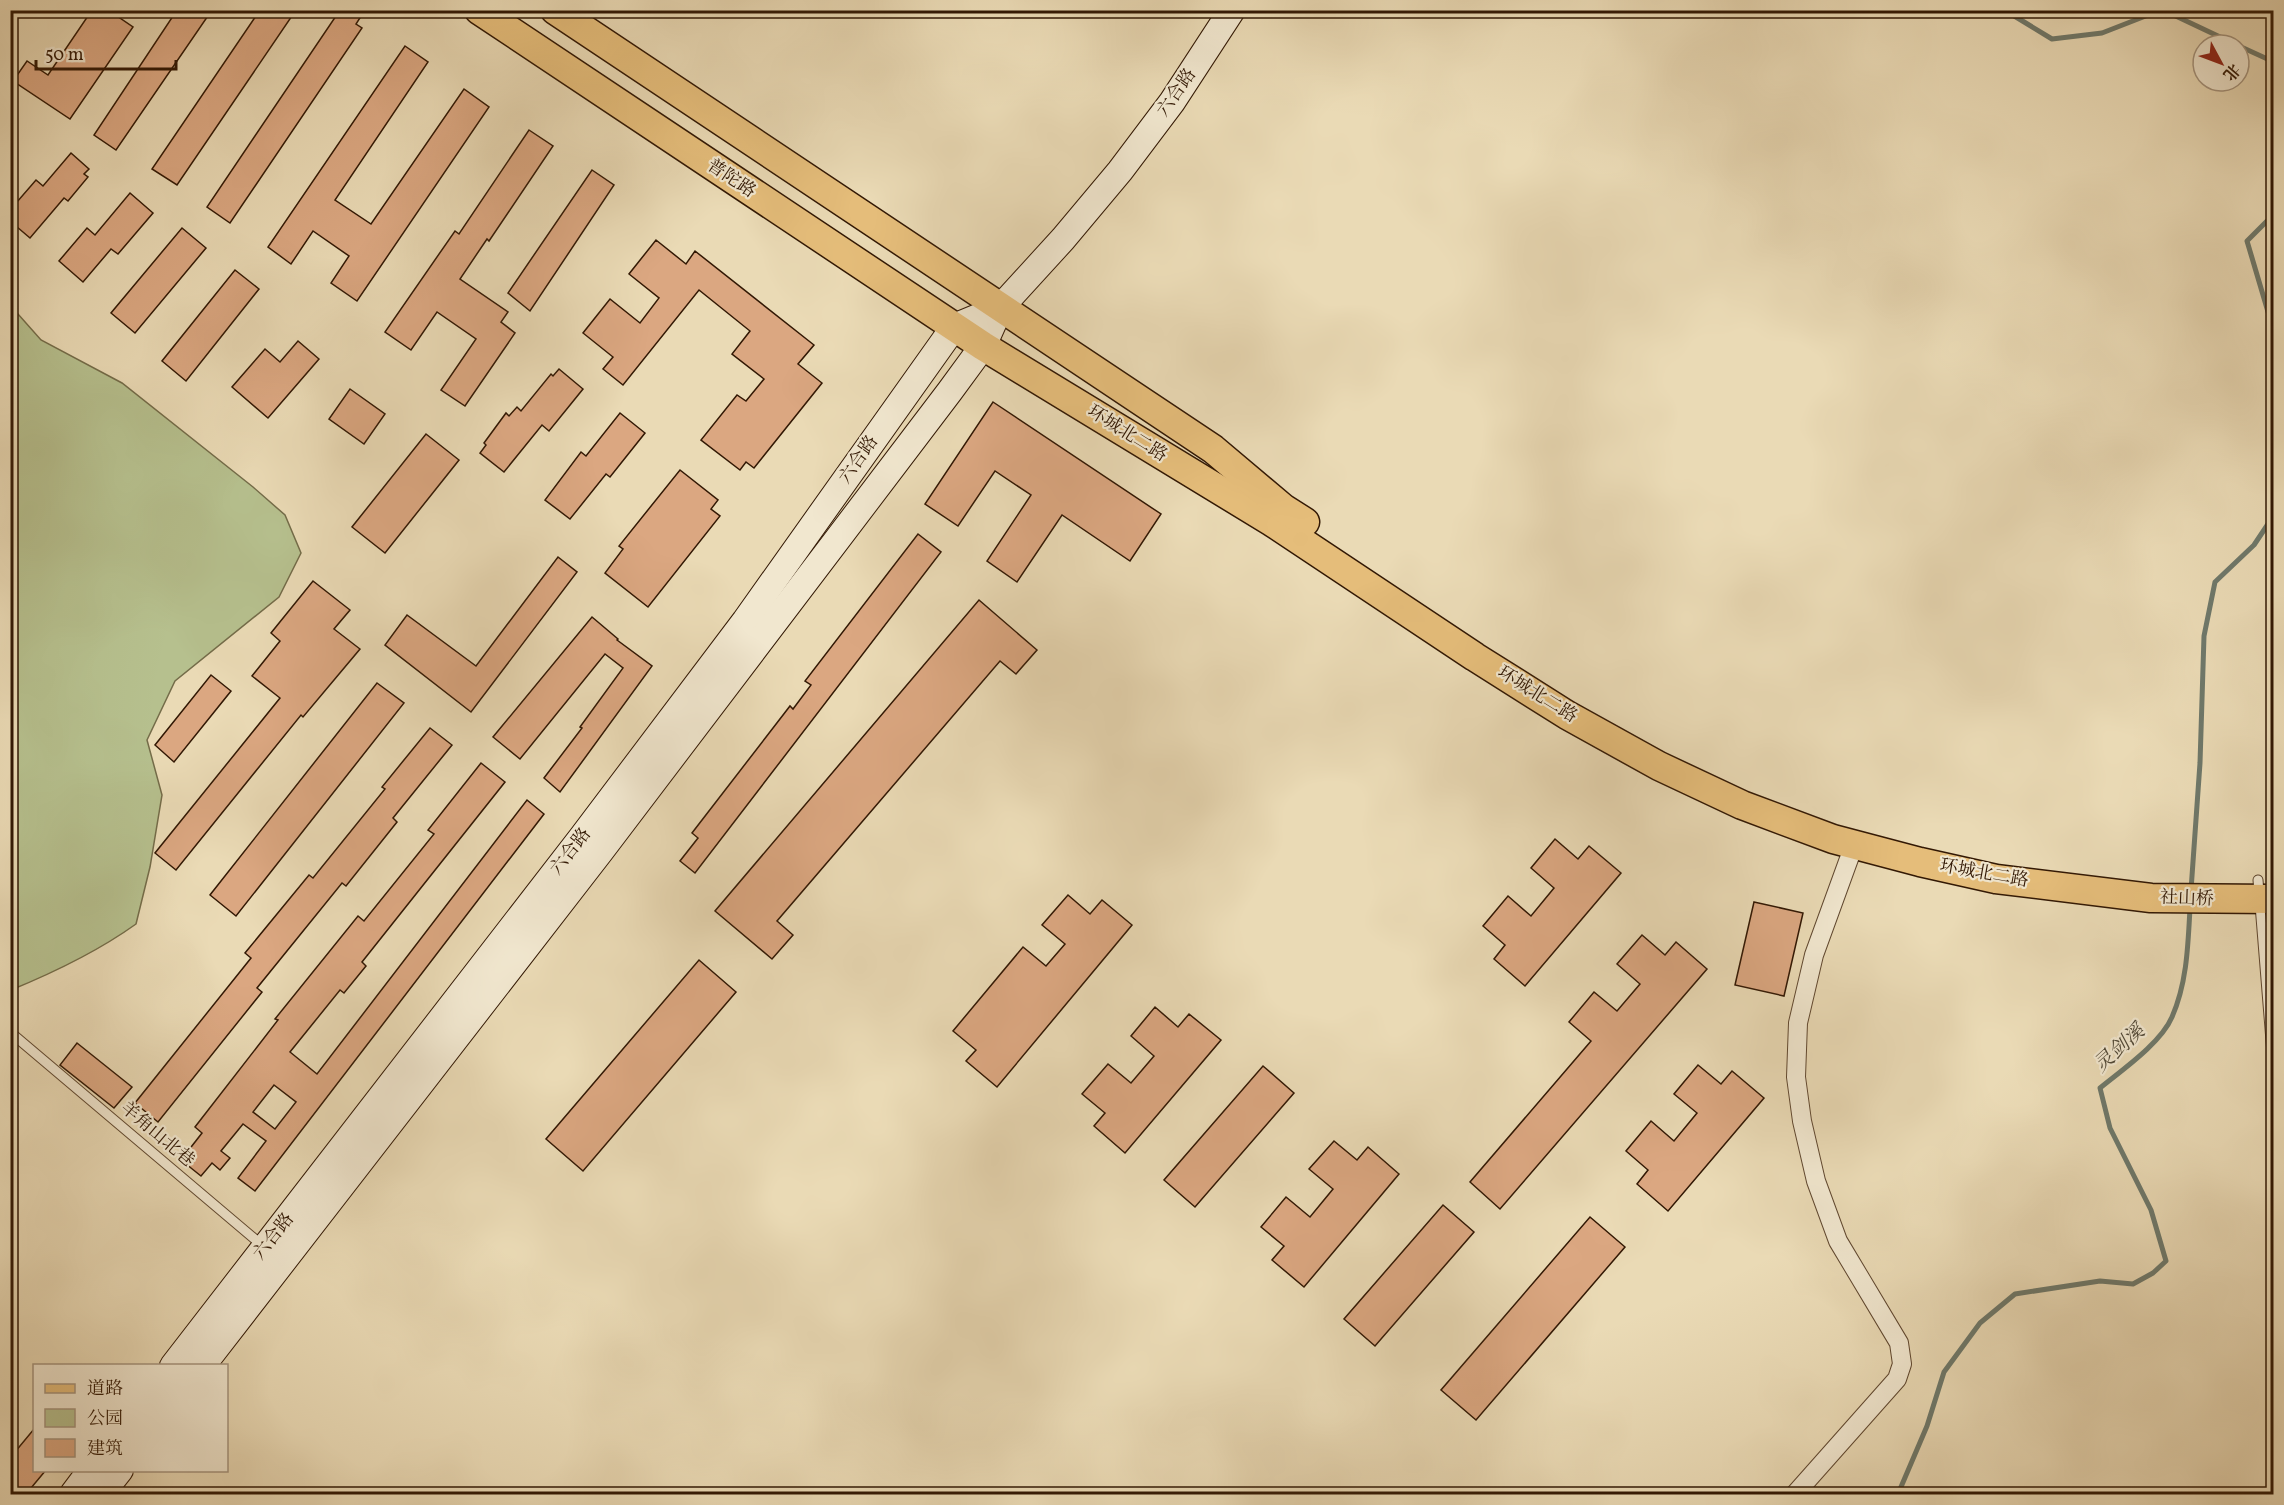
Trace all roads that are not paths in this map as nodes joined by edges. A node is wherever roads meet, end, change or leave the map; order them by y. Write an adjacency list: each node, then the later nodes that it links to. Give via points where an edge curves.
1 (479, 10): 5 (main road, 普陀路)
2 (555, 10): 4 (main road)
3 (1232, 10): 4 (main road, 六合路, via 1172,102 1120,171)
4 (1000, 308): 5 (main road); 6 (main road, 六合路); 8 (main road, 环城北二路, via 1214,449 1283,508 1389,579 1566,694 1666,751 1749,790 1837,822 2000,861)
5 (954, 327): 6 (main road, 普陀路); 12 (main road, 六合路, via 745,621)
6 (983, 346): 7 (main road, 环城北二路, via 1272,522 1567,715 1659,766 1743,805); 12 (main road, 六合路, via 600,852)
7 (1854, 845): 8 (main road, 环城北二路, via 1996,879); 19 (street, via 1814,955 1798,1023 1796,1077 1802,1121 1820,1191 1838,1240 1899,1343 1902,1364 1897,1379)
8 (2152, 888): 9 (main road, 社山桥)
9 (2266, 889): 11 (lane)
10 (10, 1032): 12 (lane, 羊角山北巷)
11 (2274, 1078)
12 (274, 1256): 13 (main road, 六合路); 14 (main road, 六合路)
13 (174, 1364)
14 (203, 1364)
15 (90, 1472): 17 (main road)
16 (118, 1472): 18 (main road)
17 (73, 1494)
18 (101, 1494)
19 (1795, 1494)

